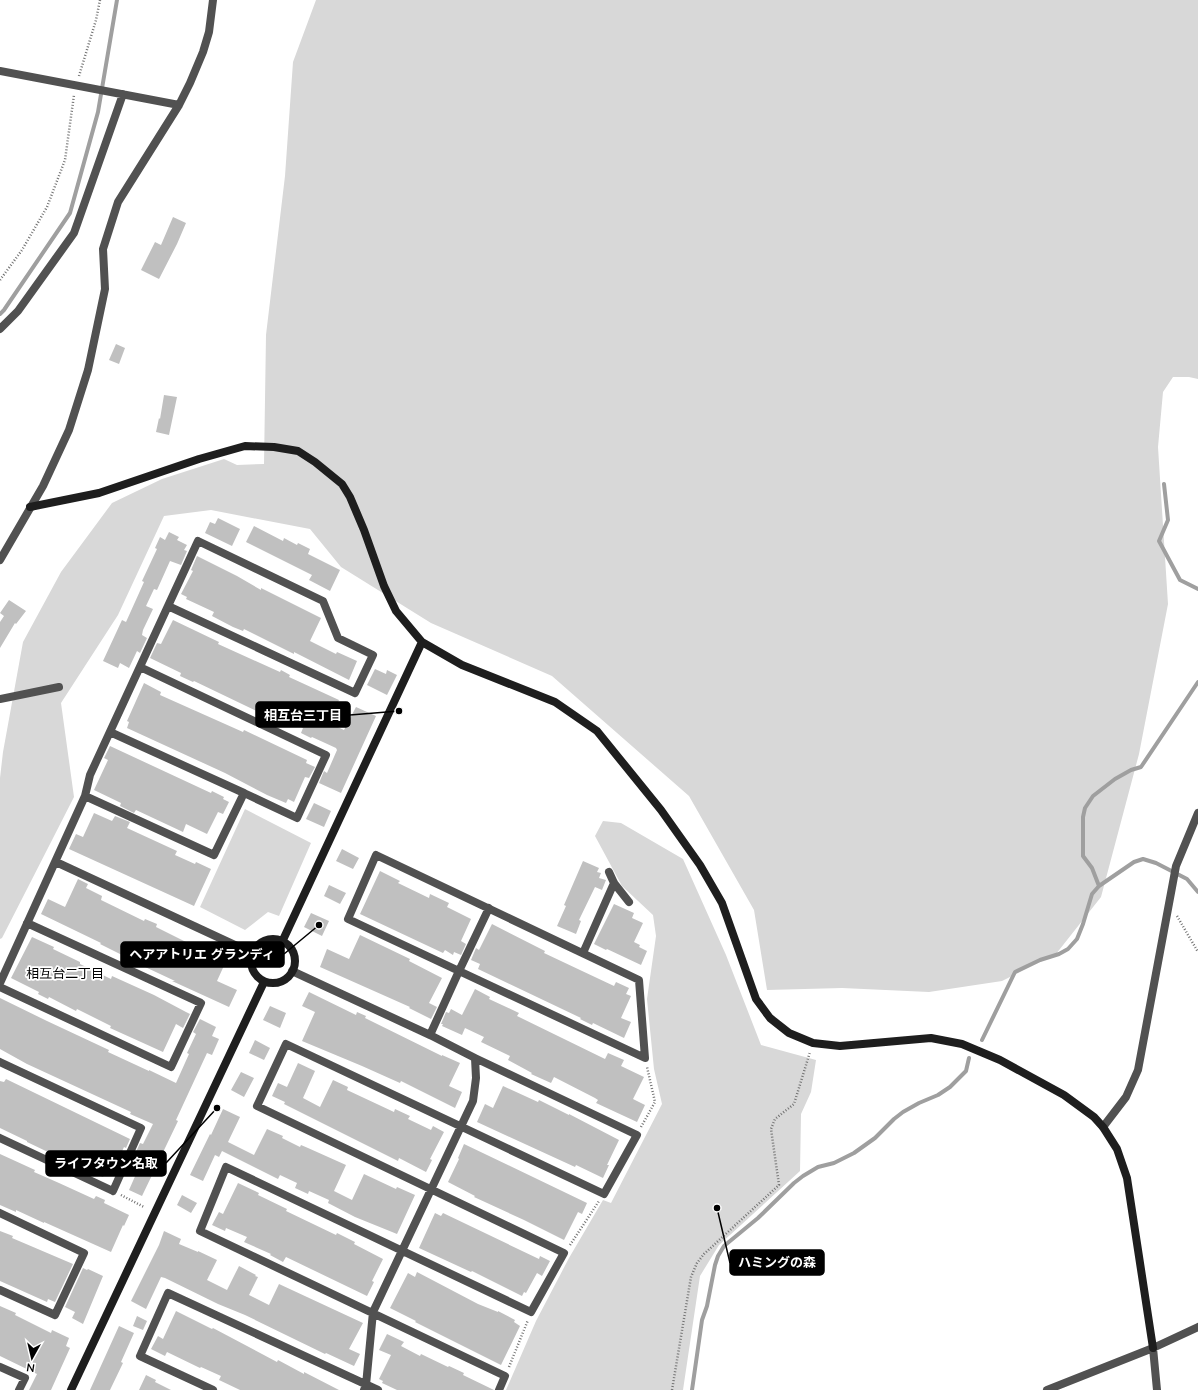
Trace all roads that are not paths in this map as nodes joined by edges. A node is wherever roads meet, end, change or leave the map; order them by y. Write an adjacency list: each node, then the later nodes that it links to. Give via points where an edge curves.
1 (213, 0): 4 (street, via 209,32 203,52)
2 (0, 71): 3 (street)
3 (120, 94): 4 (street); 5 (street, via 74,233 18,311)
4 (179, 105): 6 (street, via 118,202 104,249 105,289 88,370 69,430 43,486)
5 (0, 329)
6 (30, 507): 7 (street); 9 (street, via 99,493 245,446 298,451 342,484 350,497 396,611)
7 (0, 560)
8 (168, 606): 8 (street, via 355,693 372,655 338,638 323,601 198,542); 10 (street)
9 (422, 642): 23 (street); 35 (street, via 462,665 554,702 597,731 661,810 700,864 722,903 756,999 770,1018 788,1033 813,1043 840,1046 931,1038 962,1044 1000,1060 1064,1095)
10 (140, 667): 13 (street); 14 (street, via 326,756 297,818)
11 (59, 687): 12 (street)
12 (0, 699)
13 (110, 732): 14 (street); 15 (street, via 90,775)
14 (244, 793): 15 (street, via 214,855)
15 (85, 796): 17 (street)
16 (1198, 813): 35 (street, via 1176,866 1138,1070 1126,1097)
17 (56, 862): 22 (street); 25 (street)
18 (609, 872): 19 (street)
19 (614, 883): 20 (street); 24 (street)
20 (629, 902)
21 (489, 908): 24 (street); 26 (street); 26 (street, via 376,855 348,919)
22 (27, 923): 29 (street); 30 (street, via 201,1003 171,1067)
23 (282, 942): 25 (street, via 262,942); 27 (street, via 292,951)
24 (583, 952): 26 (street, via 639,980 645,1058)
25 (252, 953): 28 (street, via 251,966 258,978)
26 (458, 971): 31 (street)
27 (292, 972): 28 (street, via 283,981); 31 (street)
28 (264, 982): 47 (street)
29 (0, 983)
30 (0, 987)
31 (430, 1035): 32 (street)
32 (475, 1058): 34 (street, via 473,1101); 34 (street, via 637,1134 604,1194)
33 (0, 1062): 36 (street, via 141,1128 113,1191)
34 (460, 1125): 37 (street); 37 (street, via 286,1044 257,1106)
35 (1104, 1127): 43 (street, via 1117,1149 1127,1178)
36 (0, 1138)
37 (432, 1188): 39 (street); 39 (street, via 564,1253 531,1312)
38 (0, 1213): 40 (street, via 84,1253 55,1315)
39 (402, 1250): 41 (street); 41 (street, via 226,1168 200,1231)
40 (0, 1290)
41 (373, 1312): 45 (street); 50 (street, via 505,1376)
42 (1198, 1327): 43 (street)
43 (1153, 1348): 51 (street); 52 (street)
44 (0, 1367): 46 (street, via 25,1378)
45 (365, 1387): 48 (street, via 168,1293 140,1356); 49 (street)
46 (19, 1390)
47 (71, 1390)
48 (213, 1390)
49 (378, 1390)
50 (499, 1390)
51 (1047, 1390)
52 (1157, 1390)

